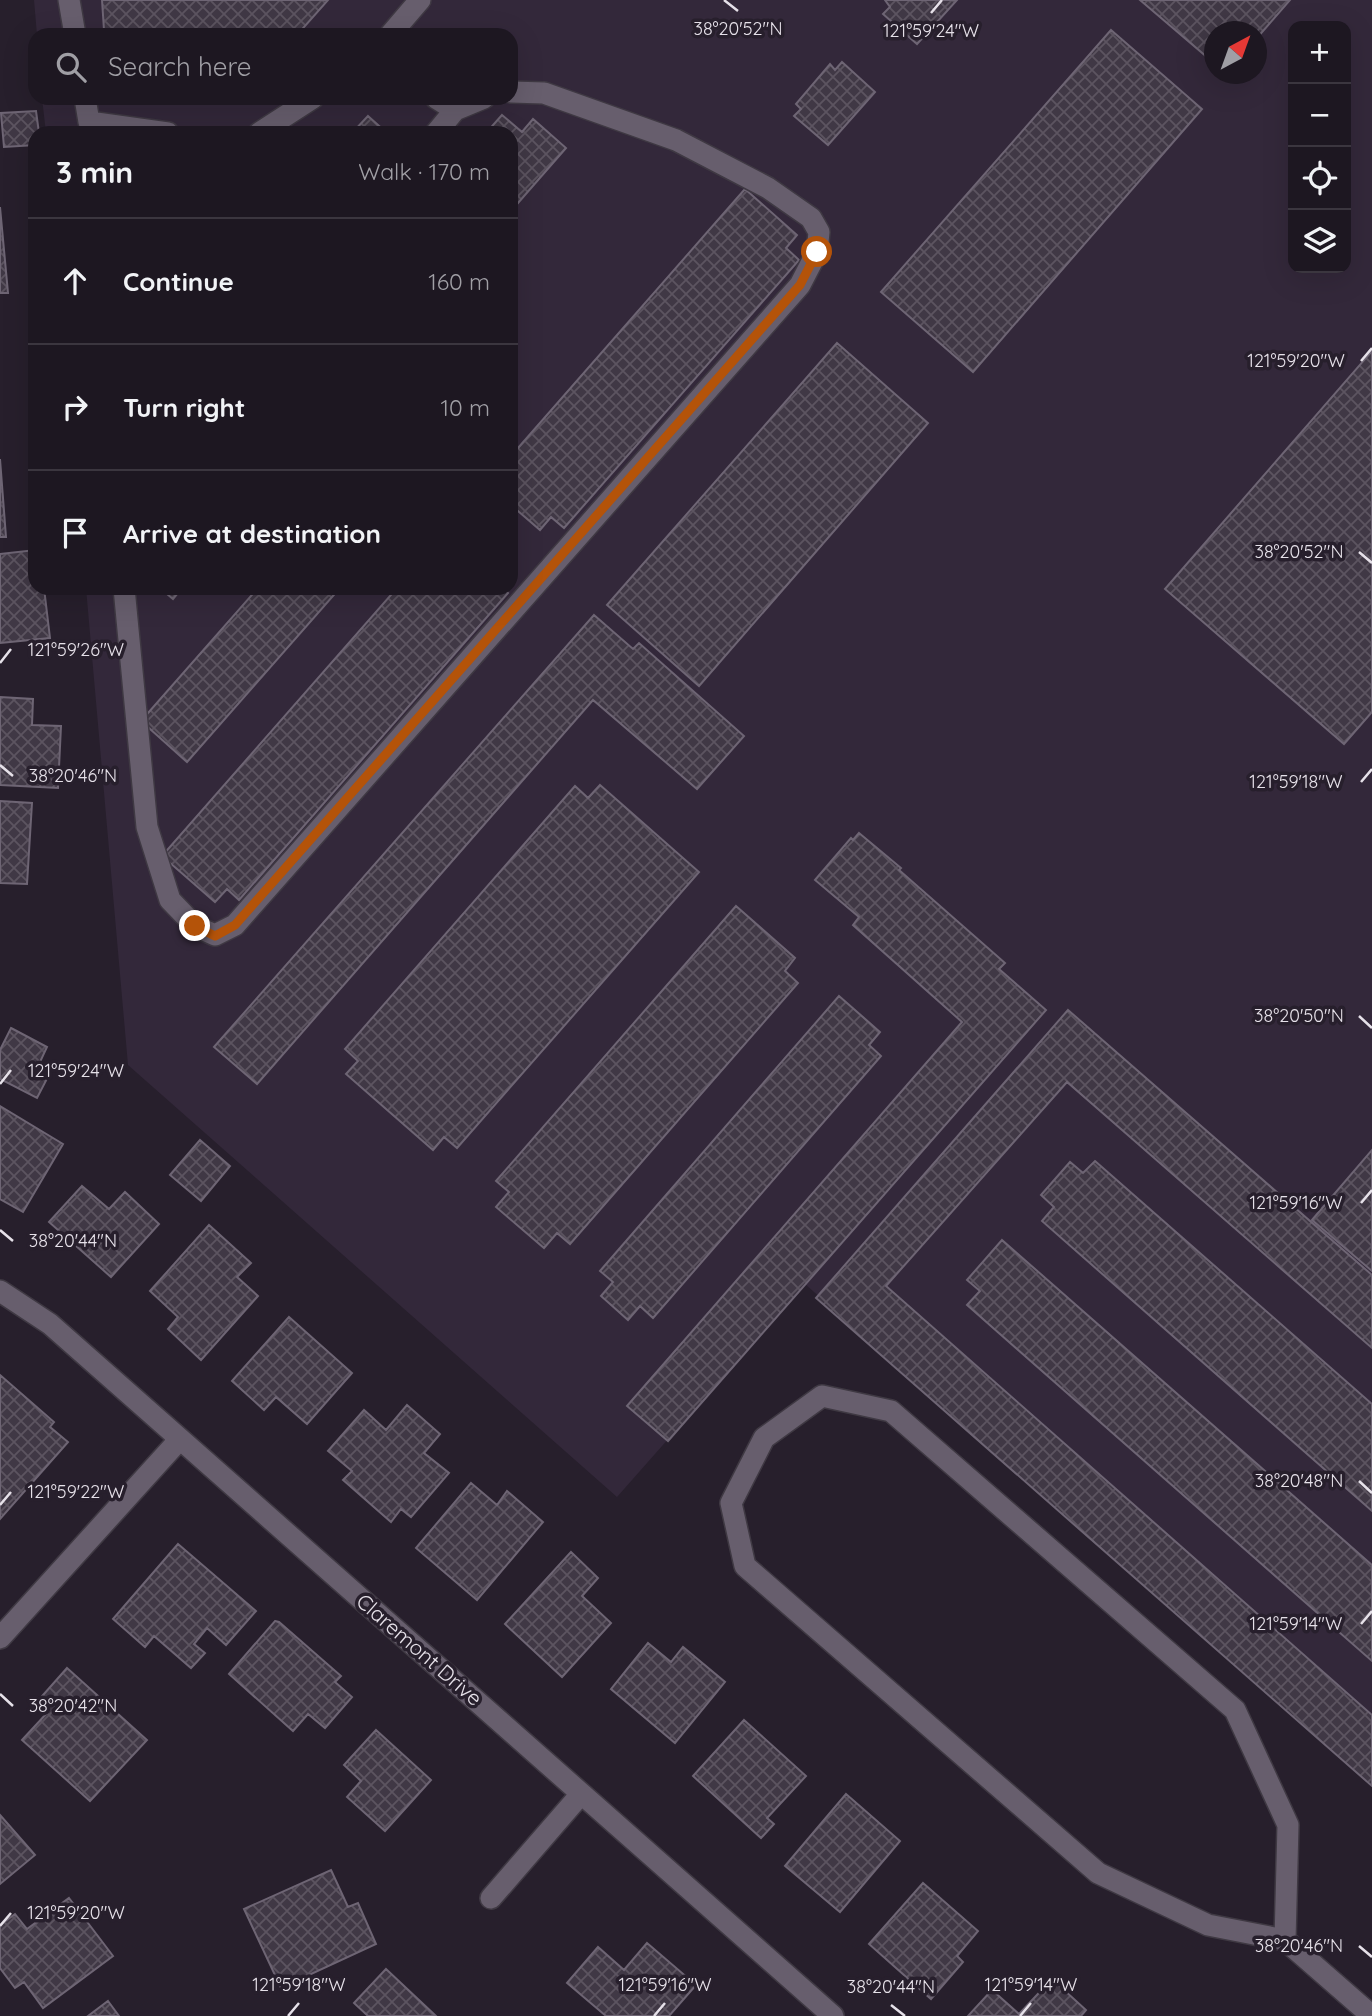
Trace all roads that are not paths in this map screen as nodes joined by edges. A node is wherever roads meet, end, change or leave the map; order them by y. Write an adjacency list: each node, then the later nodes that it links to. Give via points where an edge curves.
1 (69, 0): 3 (street)
2 (420, 0): 4 (street)
3 (74, 28)
4 (396, 28)
5 (518, 92): 14 (street, via 544,93 676,141 768,188 811,218 819,232 817,252 800,285 235,925 215,936 195,926 170,900 147,827)
6 (86, 105): 11 (street, via 89,122)
7 (302, 105): 12 (street)
8 (447, 105): 10 (street)
9 (467, 105): 10 (street)
10 (455, 110): 13 (street)
11 (118, 126)
12 (270, 126)
13 (442, 126)
14 (125, 595)
15 (0, 1291): 16 (street, Claremont Drive, via 50,1324)
16 (180, 1439): 17 (street); 18 (street, Claremont Drive)
17 (0, 1638)
18 (581, 1794): 19 (street); 21 (street, Claremont Drive)
19 (491, 1898)
20 (1285, 1940): 20 (street, via 1288,1825 1235,1710 891,1411 822,1396 764,1438 732,1503 745,1566 1098,1873 1208,1925); 22 (street)
21 (833, 2016)
22 (1372, 2016)

